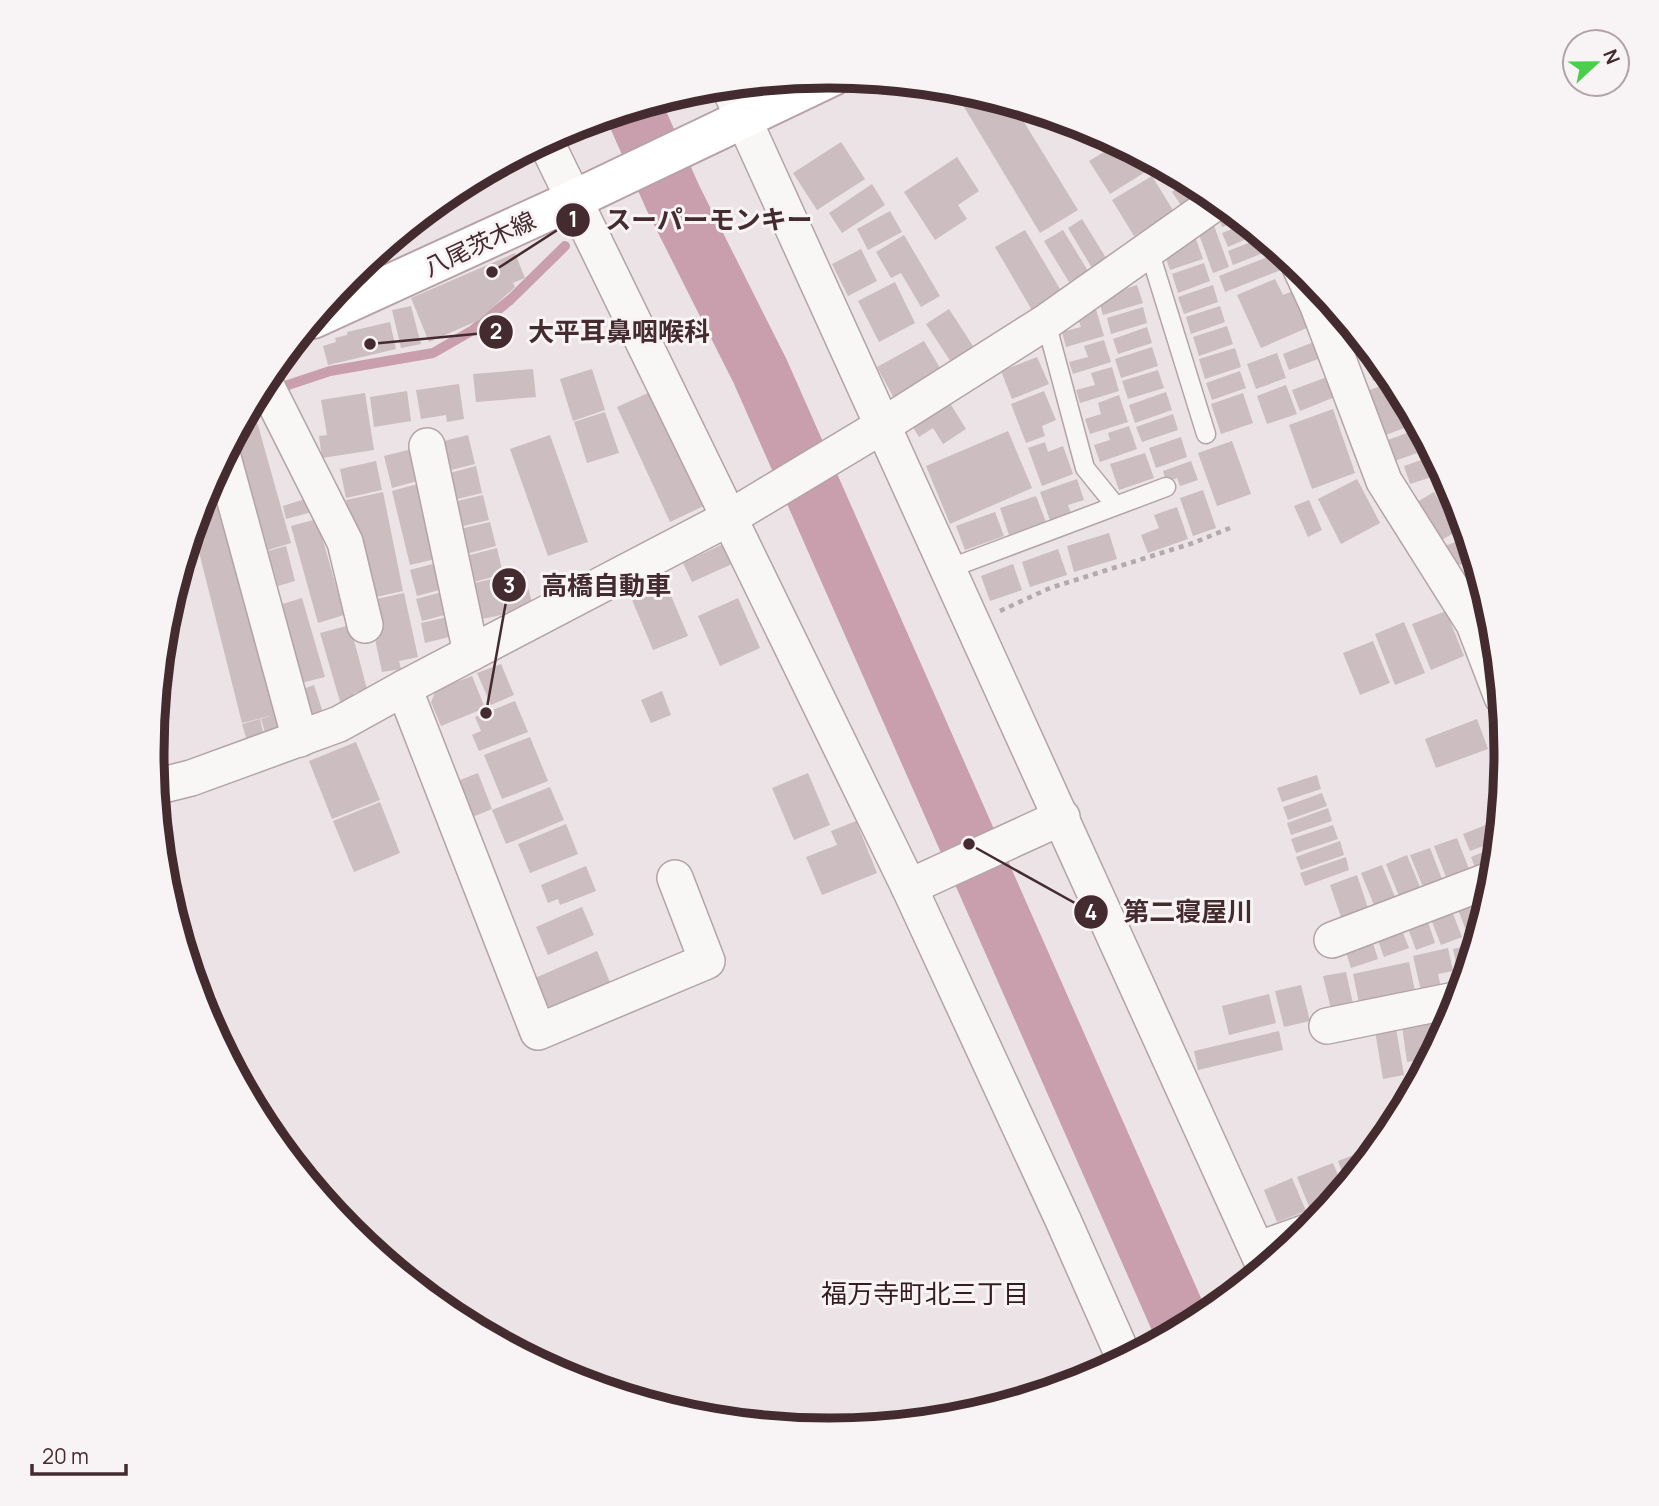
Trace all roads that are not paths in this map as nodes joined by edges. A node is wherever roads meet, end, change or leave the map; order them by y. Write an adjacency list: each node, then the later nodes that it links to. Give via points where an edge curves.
1 (808, 88): 3 (main road, 八尾茨木線)
2 (730, 95): 3 (street)
3 (737, 123): 5 (main road, 八尾茨木線); 12 (street)
4 (551, 149): 5 (street)
5 (580, 197): 8 (main road, 八尾茨木線); 18 (street)
6 (1209, 207): 7 (street)
7 (1149, 250): 10 (street); 13 (lane)
8 (335, 307)
9 (1327, 311): 22 (street, via 1384,481 1474,624)
10 (1046, 322): 12 (street); 17 (lane, via 1085,468)
11 (271, 396): 20 (street, via 345,542)
12 (882, 426): 18 (street); 19 (street)
13 (1206, 434)
14 (427, 446): 21 (street)
15 (227, 472): 24 (street)
16 (1166, 487): 17 (lane)
17 (1115, 505): 19 (lane)
18 (729, 518): 21 (street); 29 (street)
19 (948, 569): 26 (street)
20 (365, 625)
21 (471, 653): 23 (street)
22 (1488, 661)
23 (404, 688): 24 (street, via 339,724); 27 (street, via 538,1032 707,961)
24 (300, 738): 25 (street)
25 (165, 785)
26 (1062, 817): 29 (street); 34 (street)
27 (675, 878)
28 (1482, 883): 30 (street)
29 (909, 887): 35 (street)
30 (1332, 940)
31 (1446, 1002): 32 (street)
32 (1327, 1026)
33 (1279, 1243): 34 (lane)
34 (1260, 1255)
35 (1121, 1351)

